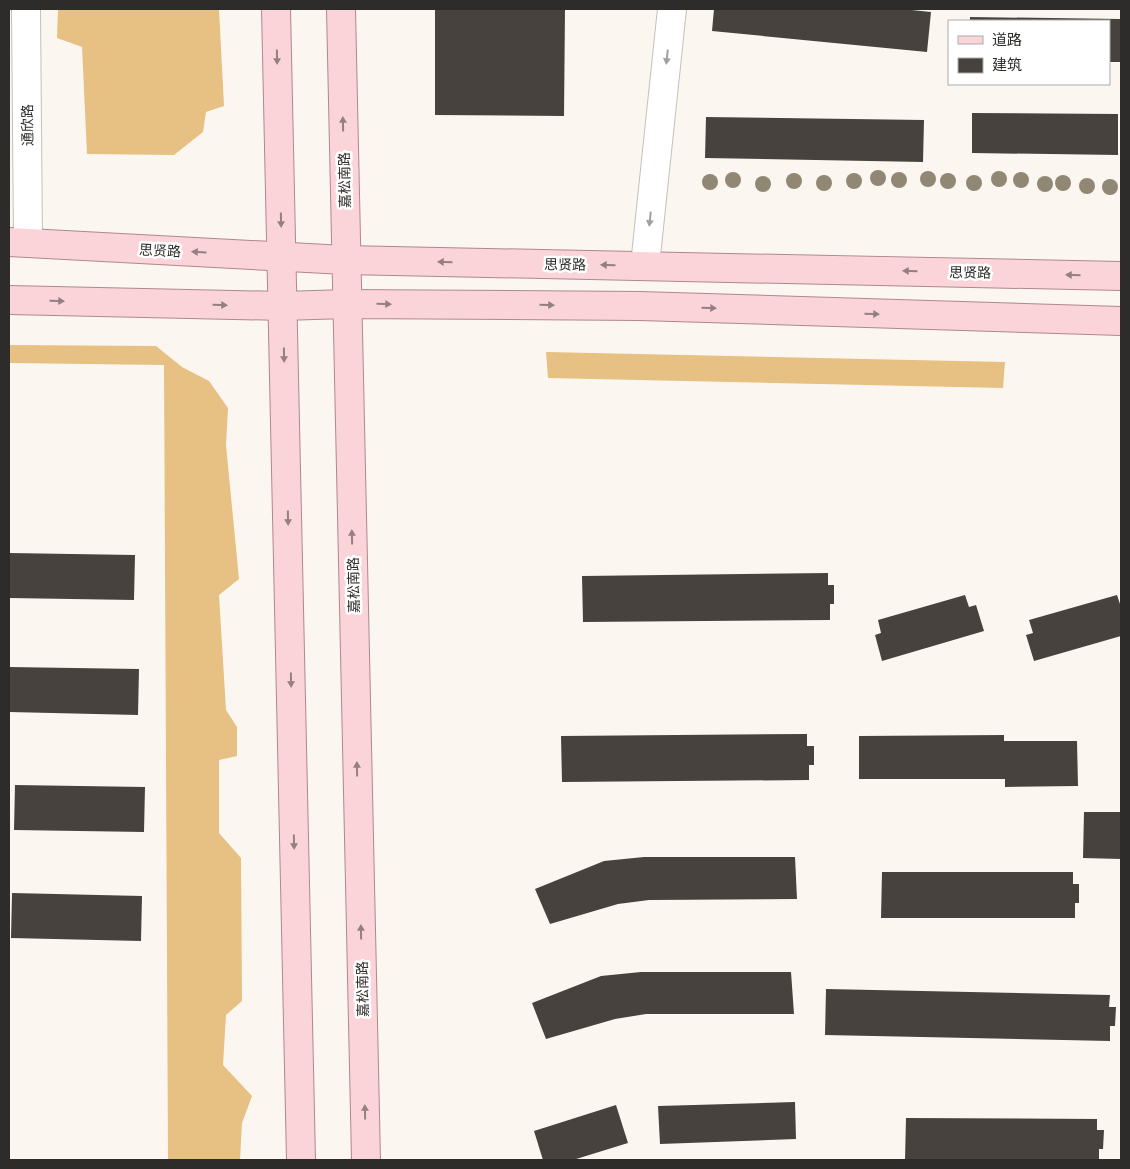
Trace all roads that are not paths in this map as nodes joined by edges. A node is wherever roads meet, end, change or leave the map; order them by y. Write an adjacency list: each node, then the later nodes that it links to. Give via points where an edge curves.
1 (26, 9): 5 (street, 通欣路)
2 (276, 9): 6 (main road, one-way to 6)
3 (341, 9): 7 (main road, 嘉松南路, one-way to 3)
4 (672, 9): 8 (street, one-way to 8)
5 (19, 242): 6 (main road, 思贤路, one-way to 5)
6 (282, 257): 7 (main road, 思贤路); 12 (main road)
7 (345, 260): 8 (main road, 思贤路, one-way to 7); 11 (main road, 嘉松南路)
8 (645, 265): 9 (main road, 思贤路, one-way to 8)
9 (1121, 276)
10 (9, 300): 12 (main road, one-way to 12)
11 (346, 304): 12 (main road); 13 (main road, one-way to 13, via 640,306); 15 (main road, 嘉松南路, one-way to 11)
12 (283, 306): 14 (main road, one-way to 14)
13 (1121, 321)
14 (301, 1160)
15 (366, 1160)

